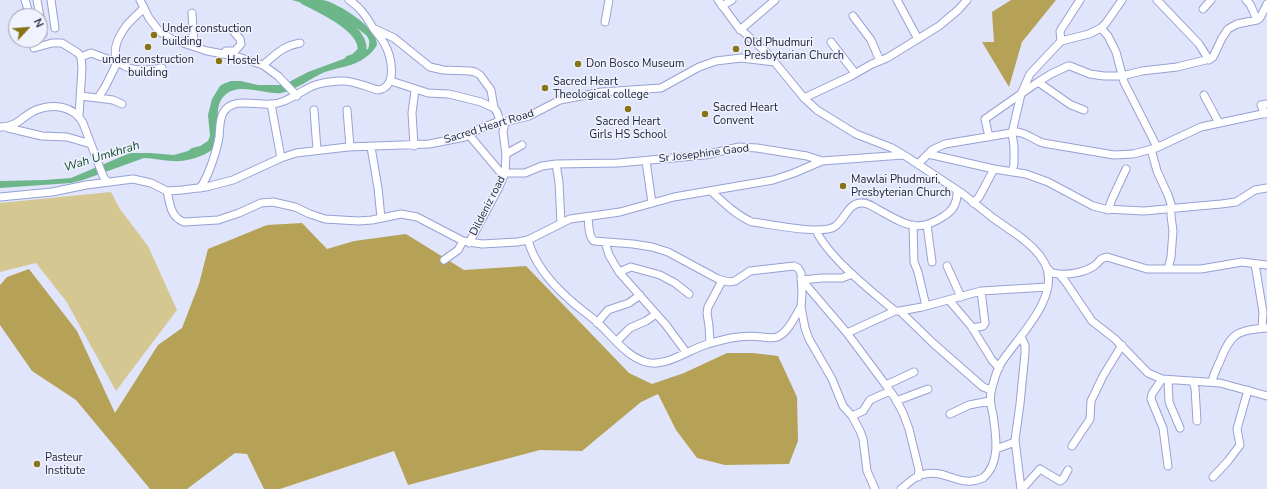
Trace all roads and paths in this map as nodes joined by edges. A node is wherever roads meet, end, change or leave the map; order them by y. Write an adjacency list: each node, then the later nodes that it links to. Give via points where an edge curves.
1 (53, 0): 22 (street)
2 (140, 0): 16 (street)
3 (349, 0): 23 (street, via 365,14)
4 (609, 0): 21 (street)
5 (732, 0): 14 (street)
6 (775, 0): 25 (street)
7 (897, 0): 27 (street)
8 (967, 0): 27 (street, via 940,26)
9 (1080, 0): 28 (street, via 1060,31)
10 (1122, 0): 24 (street)
11 (1157, 0): 35 (street, via 1199,44)
12 (1211, 0): 17 (street)
13 (1246, 0): 20 (street)
14 (720, 3): 25 (street)
15 (1267, 4): 20 (street)
16 (144, 8): 32 (street, via 159,31 174,41); 36 (street, via 127,25 119,39)
17 (1203, 9)
18 (192, 13): 32 (street)
19 (853, 16): 37 (street, via 871,40)
20 (1257, 20): 35 (street, via 1237,24 1228,29)
21 (605, 22)
22 (55, 28)
23 (373, 28): 43 (street, via 384,43 390,58); 55 (street, via 394,38 430,67 475,72 491,90)
24 (1101, 28): 28 (street); 42 (street, via 1116,52)
25 (740, 30): 38 (street)
26 (233, 31): 33 (street, via 241,41 237,50 221,50)
27 (918, 39): 37 (street)
28 (1061, 41): 47 (street, via 1030,74)
29 (831, 42): 41 (street)
30 (300, 43): 39 (street, via 281,49)
31 (48, 44): 34 (street, via 62,43)
32 (194, 46): 33 (street)
33 (217, 53): 39 (street)
34 (81, 57): 36 (street, via 91,53); 49 (street)
35 (1209, 60): 42 (street)
36 (115, 61): 40 (street, via 136,71); 50 (street)
37 (880, 61): 41 (street)
38 (775, 62): 51 (street); 61 (street, Sacred Heart Road, via 741,58 716,61 698,67 661,88 602,92 560,100 535,113)
39 (264, 65): 46 (street)
40 (162, 68)
41 (855, 73): 51 (street)
42 (1122, 76): 44 (street, via 1090,74 1068,66); 72 (street)
43 (391, 81): 45 (street); 46 (street, via 386,88 378,90 347,81 327,82)
44 (1038, 82): 47 (street); 58 (street, via 1071,105)
45 (415, 90): 55 (street, via 463,97); 69 (street, via 412,113)
46 (295, 93): 53 (street, via 282,103)
47 (1022, 94): 64 (street); 66 (street, via 985,119)
48 (1204, 94): 62 (street)
49 (80, 96): 50 (street); 60 (street)
50 (98, 98): 52 (street)
51 (804, 98): 76 (street, via 827,117 856,134)
52 (122, 104)
53 (271, 104): 77 (street); 87 (street, via 240,103 224,112 217,148 205,182)
54 (1267, 104): 59 (street, via 1261,105)
55 (494, 108): 61 (street)
56 (314, 110): 73 (street)
57 (347, 110): 70 (street)
58 (1084, 110)
59 (1266, 113): 62 (street)
60 (79, 116): 63 (street, via 65,108 44,108 36,110 12,126); 67 (street)
61 (503, 122): 65 (street, Sacred Heart Road, via 481,128); 74 (street, Dildeniz road)
62 (1219, 123): 72 (street, via 1201,127)
63 (3, 127): 67 (street, via 42,136 73,138)
64 (1012, 133): 66 (street); 72 (street, via 1022,133 1043,143 1114,155 1134,154); 84 (street, via 1015,155)
65 (469, 135): 69 (street, Sacred Heart Road); 85 (street, via 498,171)
66 (989, 137): 75 (street, via 946,144)
67 (91, 144): 86 (street)
68 (522, 145): 74 (street)
69 (414, 146): 71 (street, Sacred Heart Road)
70 (350, 147): 71 (street, Sacred Heart Road); 73 (street, Sacred Heart Road)
71 (371, 147): 98 (street)
72 (1154, 148): 95 (street, via 1157,171)
73 (317, 150): 77 (street, Sacred Heart Road)
74 (506, 154): 85 (street, Dildeniz road)
75 (928, 154): 81 (street); 82 (street)
76 (903, 155): 79 (street, Sr Josephine Gaod); 81 (street)
77 (281, 158): 87 (street, Sacred Heart Road, via 233,180)
78 (646, 160): 79 (street, Sr Josephine Gaod, via 705,155 745,147 807,156); 80 (street, Sr Josephine Gaod); 93 (street)
79 (822, 161): 91 (street, via 773,180)
80 (556, 164): 85 (street, Sr Josephine Gaod, via 525,173); 99 (street)
81 (918, 164): 90 (street)
82 (994, 169): 84 (street); 94 (street)
83 (1126, 169): 96 (street)
84 (1012, 172): 96 (street, via 1048,182 1093,206)
85 (505, 173): 104 (street, Dildeniz road, via 498,190)
86 (105, 179): 89 (street, via 151,182); 92 (street, via 52,192)
87 (200, 188): 89 (street, Sacred Heart Road)
88 (1267, 188): 95 (street, via 1254,190 1236,202)
89 (167, 190): 98 (street, via 173,214 184,222 218,220 268,202 295,207 325,219 358,221)
90 (957, 190): 94 (street); 100 (street, via 958,198 951,210)
91 (712, 191): 93 (street); 102 (street, via 730,209 752,222)
92 (0, 197)
93 (652, 203): 97 (street, via 620,212)
94 (973, 203): 111 (street, via 1035,249)
95 (1171, 208): 96 (street, via 1144,211); 112 (street, via 1173,231)
96 (1108, 210)
97 (588, 216): 99 (street); 105 (street, via 591,239)
98 (381, 218): 104 (street, via 401,214 413,216)
99 (561, 223): 103 (street)
100 (927, 225): 101 (street); 107 (street)
101 (913, 226): 102 (street, via 863,203 854,205 835,227); 124 (street, via 914,262)
102 (816, 230): 114 (street, via 823,242)
103 (528, 240): 104 (street, via 482,244); 128 (street, via 536,261 557,287)
104 (466, 242): 106 (street, Dildeniz road)
105 (605, 242): 113 (street); 117 (street, via 652,247 668,252)
106 (444, 260)
107 (932, 262)
108 (1255, 264): 109 (street); 112 (street, via 1242,262 1201,269); 130 (street)
109 (1267, 265)
110 (947, 266): 122 (street)
111 (1047, 268): 115 (street); 118 (street)
112 (1168, 269): 115 (street, via 1147,269 1104,257 1089,269)
113 (619, 272): 120 (street, via 631,267 660,275); 121 (street)
114 (852, 274): 116 (street, via 842,278); 126 (street)
115 (1059, 274): 135 (street, via 1092,321)
116 (802, 279): 117 (street, via 800,270 794,266 750,272 733,282); 125 (street); 131 (street)
117 (722, 281): 134 (street, via 708,307)
118 (1048, 287): 119 (street); 132 (street, via 1036,316)
119 (981, 291): 122 (street); 129 (street, via 985,325)
120 (689, 294)
121 (640, 296): 127 (street); 128 (street, via 629,303 608,310)
122 (961, 297): 123 (street)
123 (949, 300): 124 (street); 129 (street)
124 (926, 306): 126 (street)
125 (801, 307): 134 (street, via 777,338 738,337); 150 (street, via 809,338 843,406)
126 (897, 311): 131 (street); 144 (street, via 983,387)
127 (656, 314): 133 (street, via 630,328); 136 (street)
128 (597, 323): 133 (street)
129 (972, 328): 137 (street)
130 (1264, 328): 141 (street, via 1243,330 1231,339)
131 (846, 333): 142 (street)
132 (1021, 337): 137 (street); 153 (street, via 1025,353)
133 (617, 341): 136 (street, via 637,359 653,364 660,364)
134 (710, 343): 136 (street)
135 (1122, 345): 139 (street, via 1148,373); 154 (street, via 1091,401 1090,419)
136 (686, 352)
137 (999, 368): 144 (street)
138 (914, 372): 142 (street)
139 (1165, 379): 140 (street); 152 (street, via 1169,402); 156 (street, via 1152,394 1151,399 1163,428)
140 (1193, 382): 141 (street); 151 (street)
141 (1212, 382): 145 (street)
142 (888, 388): 148 (street); 150 (street, via 870,400 863,411)
143 (928, 389): 148 (street)
144 (991, 390): 147 (street)
145 (1248, 390): 146 (street); 159 (street, via 1237,429 1240,445)
146 (1267, 396)
147 (990, 401): 149 (street, via 969,404); 155 (street)
148 (896, 402): 158 (street, via 909,429 919,470)
149 (950, 414)
150 (852, 416): 160 (street, via 863,439 867,471)
151 (1197, 421)
152 (1180, 428)
153 (1015, 442): 155 (street); 162 (street)
154 (1072, 446)
155 (996, 449): 158 (street, via 990,471 977,484 963,486 930,474)
156 (1168, 466)
157 (1068, 470): 162 (street, via 1060,481 1040,469)
158 (918, 477): 161 (street)
159 (1213, 477)
160 (875, 489)
161 (901, 489)
162 (1022, 489)

